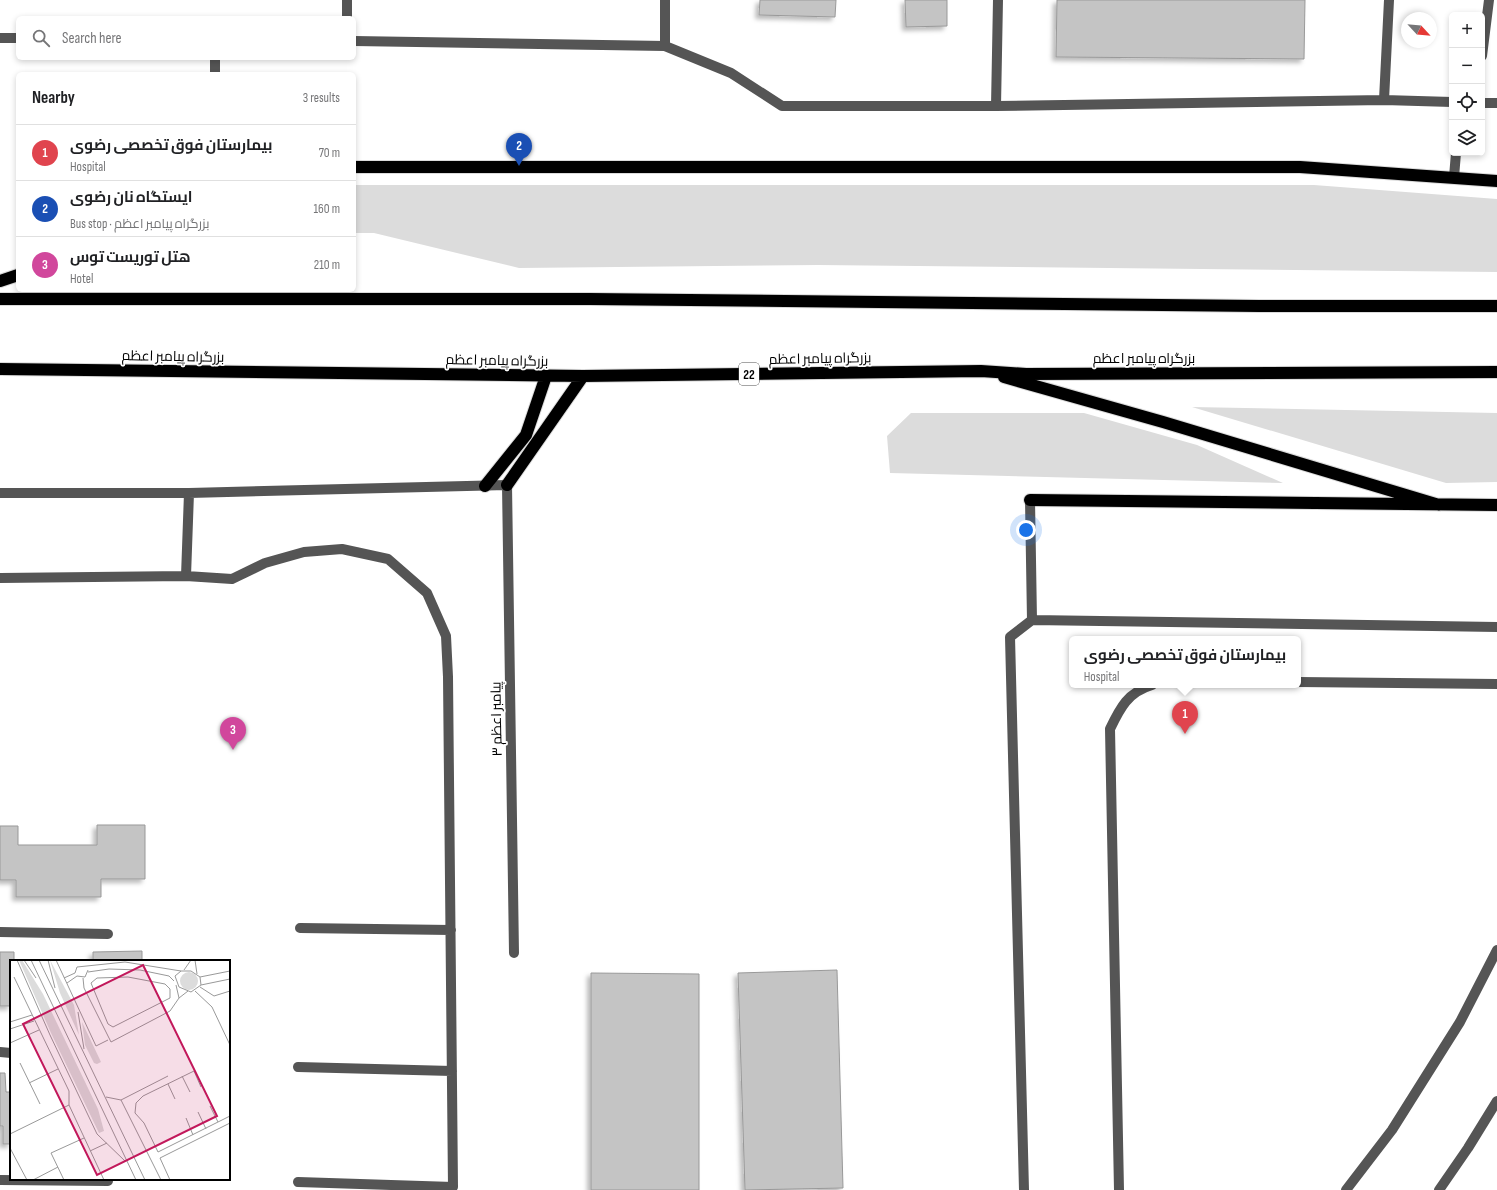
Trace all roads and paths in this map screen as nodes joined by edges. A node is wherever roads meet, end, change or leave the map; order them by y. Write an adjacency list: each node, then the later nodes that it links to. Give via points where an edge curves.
1 (347, 0): 6 (street)
2 (665, 0): 10 (street)
3 (998, 0): 18 (street)
4 (1389, 0): 14 (street)
5 (1489, 0): 11 (street)
6 (347, 16)
7 (0, 38): 8 (street)
8 (16, 38)
9 (356, 41): 10 (street)
10 (665, 46): 18 (street, via 730,73 782,106)
11 (1483, 48)
12 (215, 60): 13 (street)
13 (215, 72)
14 (1384, 100): 15 (street); 18 (street)
15 (1449, 102)
16 (1485, 103): 17 (street)
17 (1497, 103)
18 (996, 106)
19 (1456, 156): 21 (street)
20 (356, 167): 21 (highway, via 1300,167)
21 (1454, 177): 22 (highway)
22 (1497, 181)
23 (16, 276): 24 (highway)
24 (0, 281)
25 (0, 298): 26 (highway, via 590,299)
26 (1497, 306)
27 (0, 369): 30 (highway, بزرگراه پیامبر اعظم / 22)
28 (981, 371): 29 (highway, بزرگراه پیامبر اعظم / 22, via 1026,374); 31 (highway, بزرگراه پیامبر اعظم / 22); 37 (highway, via 1156,420)
29 (1497, 372)
30 (546, 376): 31 (highway, بزرگراه پیامبر اعظم / 22); 33 (highway, via 526,434)
31 (583, 376): 32 (highway)
32 (507, 485): 33 (street); 51 (street, پیامبر اعظم ۳)
33 (485, 486): 35 (street)
34 (0, 493): 35 (street)
35 (189, 493): 39 (street)
36 (1030, 500): 37 (highway); 41 (street)
37 (1439, 505): 38 (highway)
38 (1497, 505)
39 (186, 576): 40 (street); 47 (street, via 232,579 265,562 304,552 342,549 388,560 427,593 446,636)
40 (0, 578)
41 (1032, 620): 42 (street); 60 (street, via 1010,637)
42 (1497, 627)
43 (1301, 682): 44 (street)
44 (1497, 684)
45 (1141, 688): 61 (street, via 1122,704 1110,729)
46 (300, 928): 47 (street)
47 (451, 930): 55 (street)
48 (0, 932): 49 (street)
49 (108, 934)
50 (1497, 950): 62 (street, via 1456,1029 1392,1130)
51 (514, 953)
52 (0, 1052): 53 (street)
53 (10, 1053)
54 (298, 1067): 55 (street)
55 (452, 1071): 59 (street, via 453,1187)
56 (1497, 1101): 63 (street)
57 (0, 1180): 58 (street)
58 (108, 1180)
59 (298, 1182)
60 (1024, 1190)
61 (1119, 1190)
62 (1346, 1190)
63 (1439, 1190)

